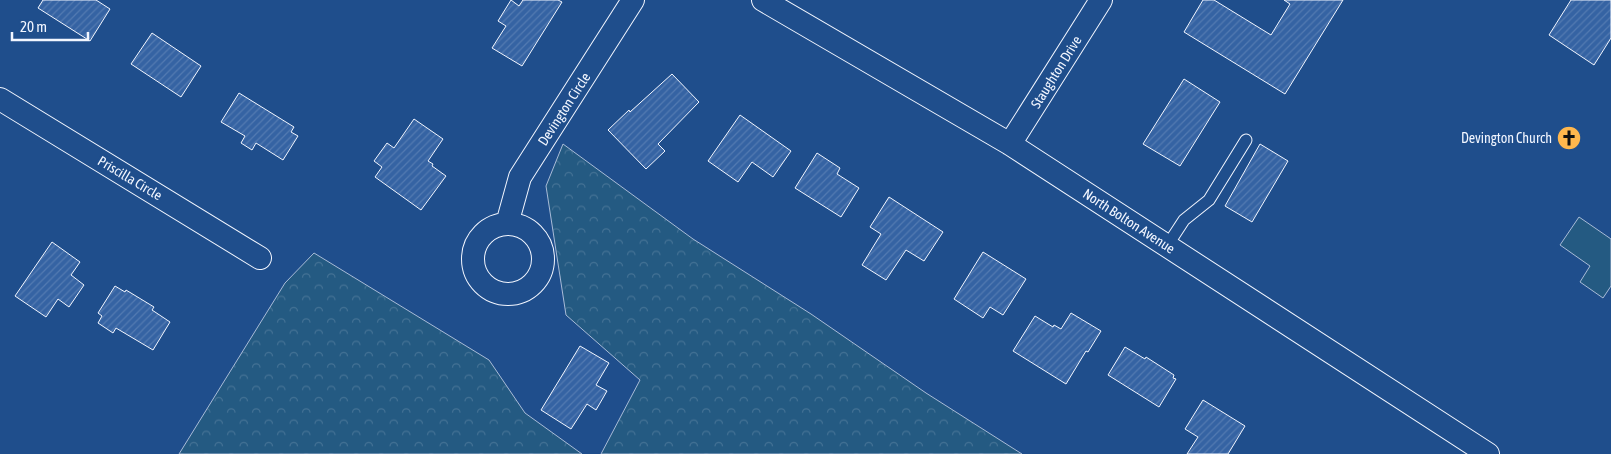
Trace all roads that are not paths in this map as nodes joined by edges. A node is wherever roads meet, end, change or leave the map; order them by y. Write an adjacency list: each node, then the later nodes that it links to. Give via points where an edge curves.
1 (633, 0): 7 (street, Devington Circle, via 520,177)
2 (763, 0): 6 (street, North Bolton Avenue)
3 (1101, 0): 6 (street, Staughton Drive)
4 (0, 99): 9 (street, Priscilla Circle)
5 (1246, 140): 8 (lane, via 1210,200 1184,220)
6 (1010, 144): 8 (street, North Bolton Avenue)
7 (507, 224)
8 (1167, 246): 10 (street, North Bolton Avenue)
9 (260, 258)
10 (1488, 454)

